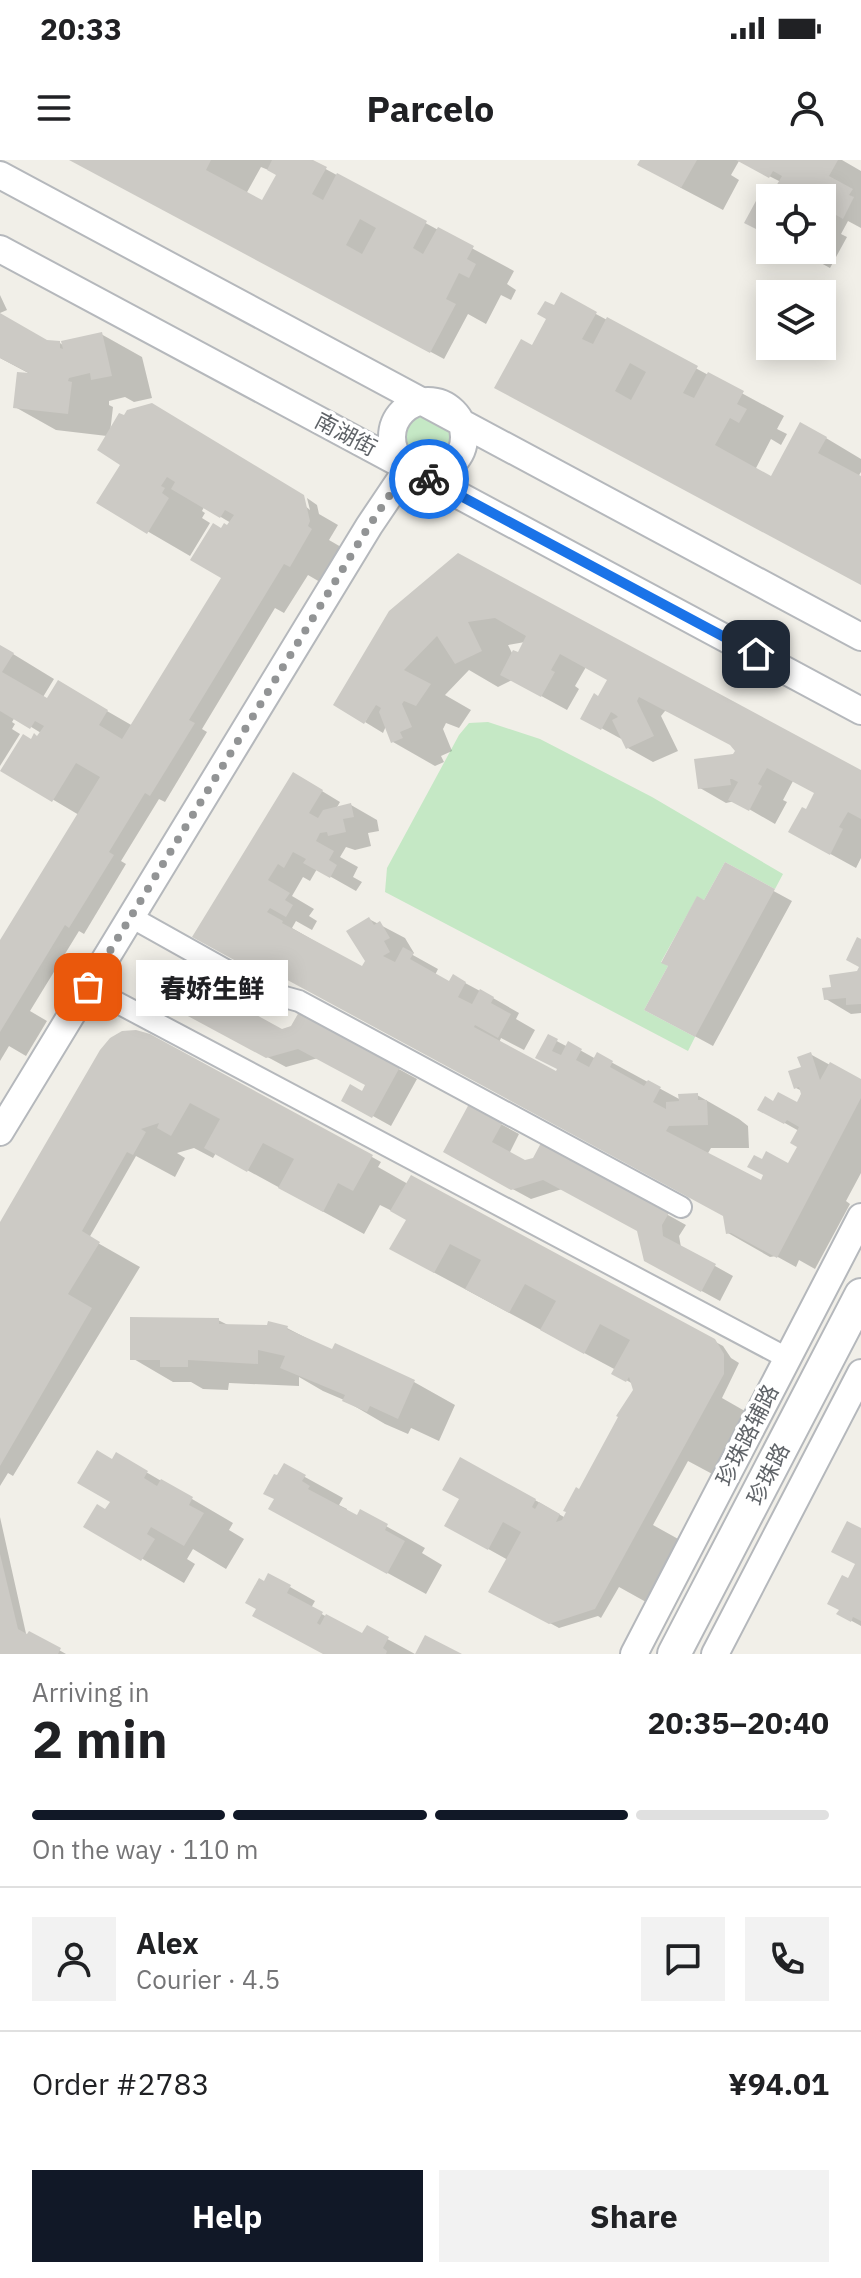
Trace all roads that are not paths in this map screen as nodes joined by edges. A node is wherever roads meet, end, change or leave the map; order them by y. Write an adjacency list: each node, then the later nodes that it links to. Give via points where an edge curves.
1 (0, 175): 3 (street)
2 (0, 249): 5 (street, 南湖街)
3 (421, 401): 4 (street); 5 (street, via 401,413 392,432 395,452)
4 (462, 423): 5 (street, via 465,442 448,468 428,474); 6 (street)
5 (408, 468): 7 (street, 南湖街); 8 (street)
6 (861, 637)
7 (861, 711)
8 (131, 917): 9 (street); 11 (street, via 263,991 299,1001)
9 (88, 987): 10 (street); 14 (street)
10 (0, 1132)
11 (681, 1207)
12 (861, 1217): 14 (street, 珍珠路辅路)
13 (861, 1295): 16 (street, 珍珠路)
14 (787, 1358): 16 (street); 17 (street, 珍珠路辅路)
15 (861, 1373): 19 (street)
16 (820, 1375): 18 (street, 珍珠路)
17 (634, 1654)
18 (674, 1654)
19 (715, 1654)

